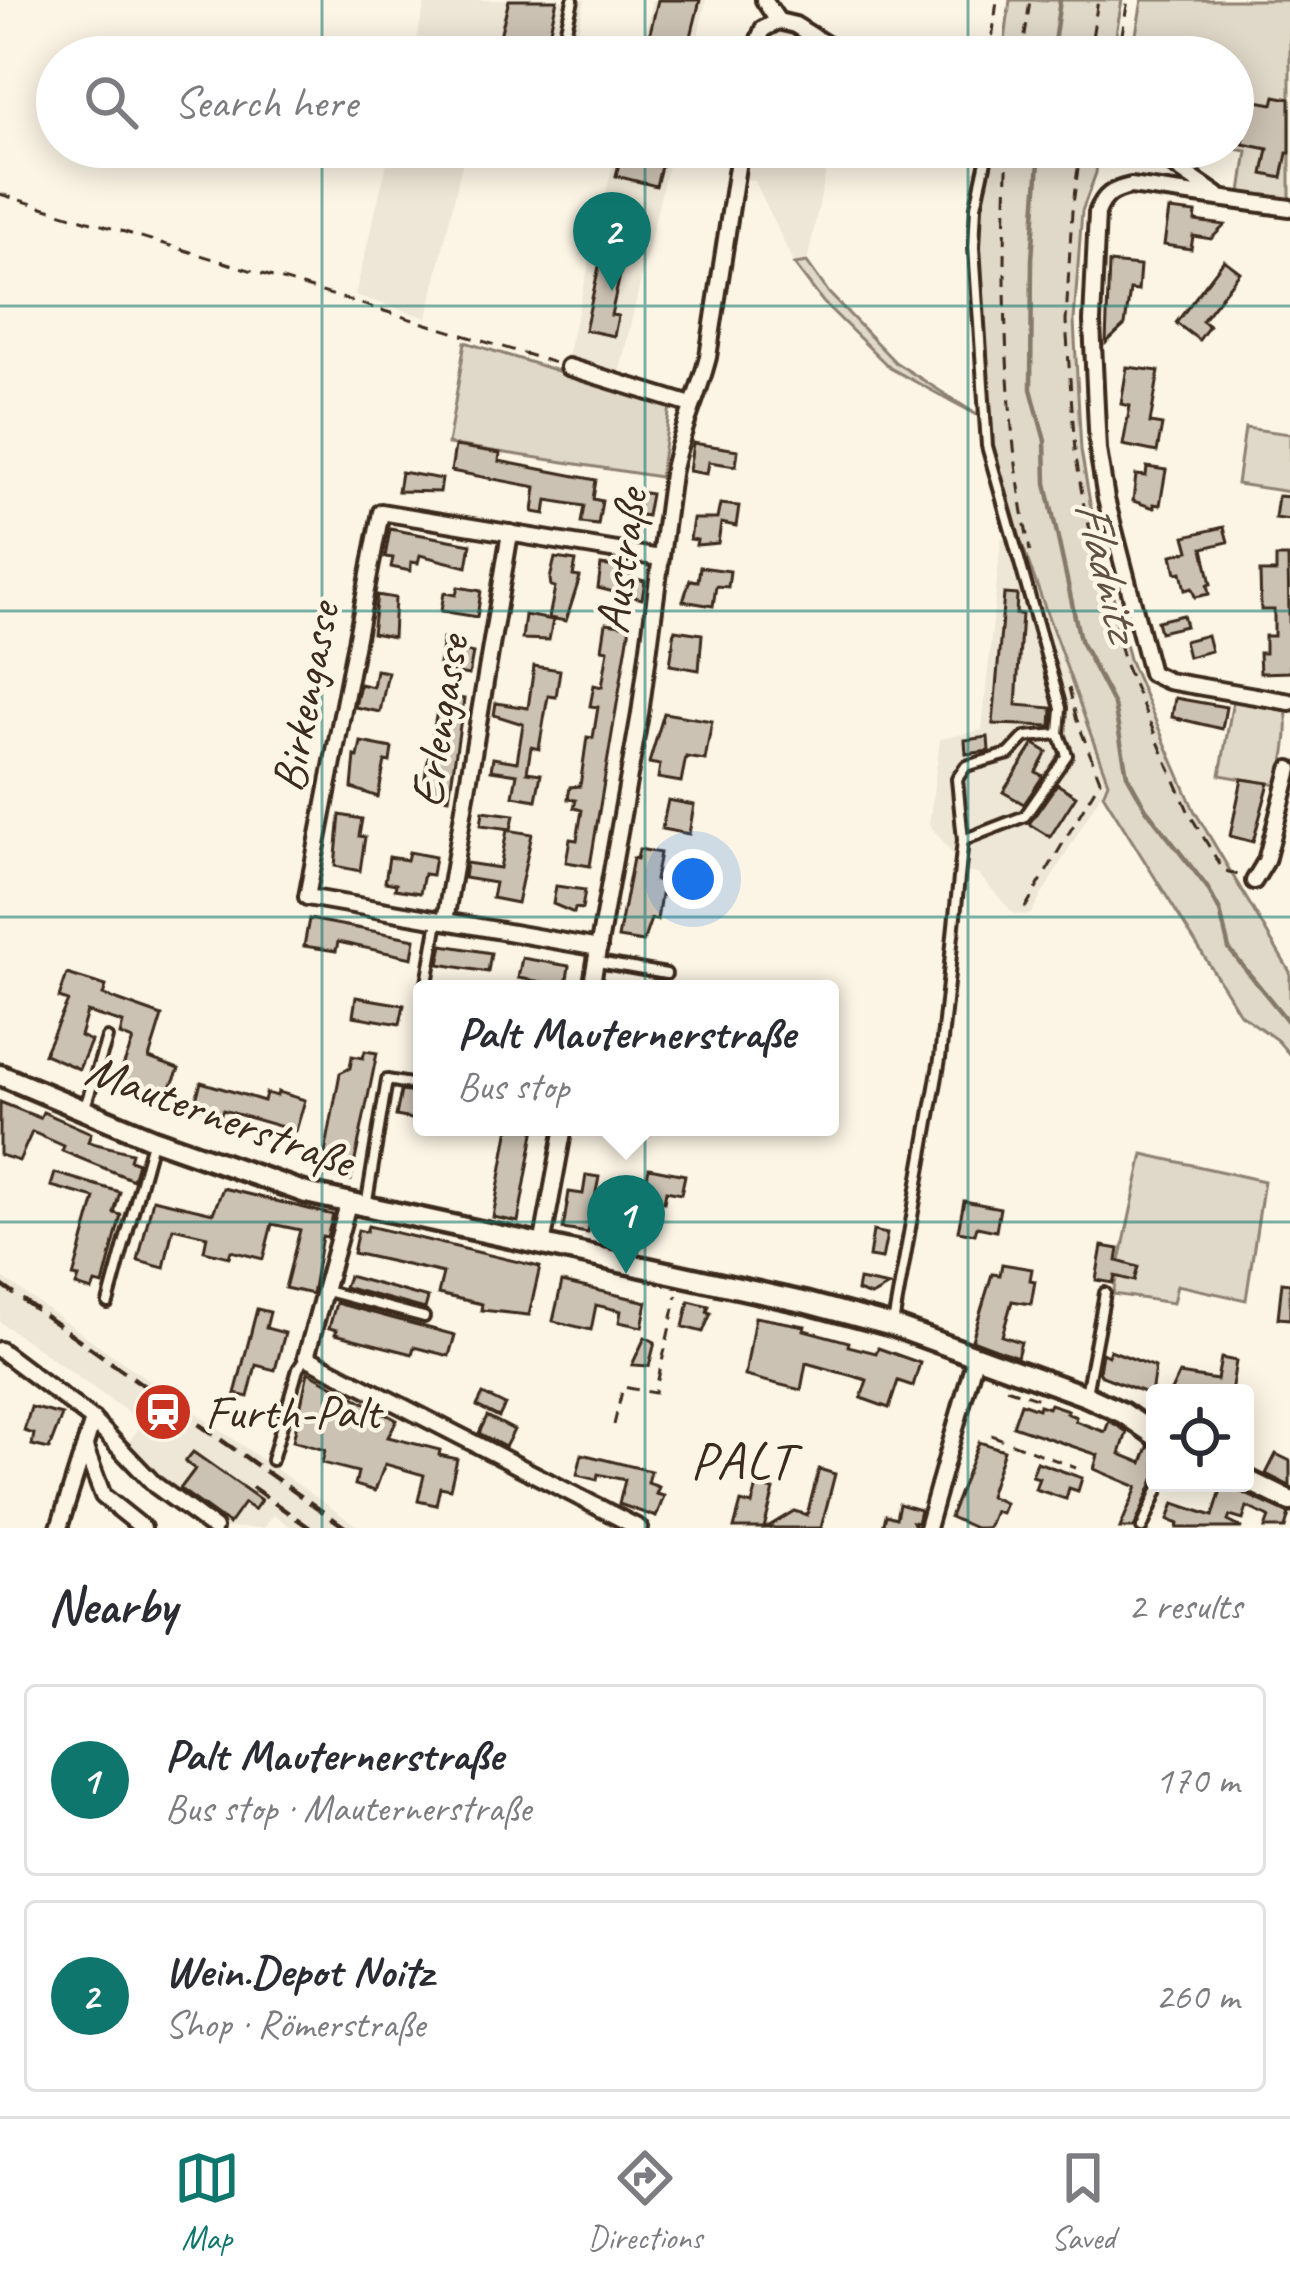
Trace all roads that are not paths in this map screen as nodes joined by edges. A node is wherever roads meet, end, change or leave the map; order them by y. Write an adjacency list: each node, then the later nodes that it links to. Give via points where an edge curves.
1 (573, 0): 4 (lane)
2 (764, 0): 3 (street)
3 (778, 21): 5 (street); 6 (street)
4 (564, 36)
5 (760, 36)
6 (812, 36)
7 (737, 168): 13 (street, Austraße, via 708,357)
8 (984, 168): 17 (lane, via 974,247 985,431 1061,708)
9 (1178, 168): 10 (street)
10 (1221, 198): 11 (street); 16 (street, via 1131,186 1102,199 1092,322 1098,450 1150,673)
11 (1290, 208)
12 (568, 367): 13 (street)
13 (691, 405): 15 (street, Austraße)
14 (510, 533): 15 (street); 21 (street, Erlengasse); 21 (street, Birkengasse, via 381,512 307,897)
15 (660, 559): 22 (street, Austraße)
16 (1290, 702)
17 (1060, 734): 19 (lane, via 1067,754 1024,816); 19 (lane, via 1025,736 1009,754 966,766 957,779)
18 (1290, 769): 20 (street)
19 (964, 840): 38 (lane, via 940,1059)
20 (1254, 881)
21 (442, 920): 22 (street); 24 (lane)
22 (598, 955): 23 (lane); 25 (street, Austraße)
23 (665, 974)
24 (428, 980)
25 (593, 980)
26 (106, 1038): 29 (lane)
27 (0, 1075): 29 (street, Mauternerstraße)
28 (413, 1084): 32 (lane, via 387,1080)
29 (84, 1110): 31 (street, Mauternerstraße)
30 (561, 1136): 33 (street)
31 (153, 1139): 32 (street, Mauternerstraße); 36 (lane)
32 (357, 1206): 33 (street, Mauternerstraße); 34 (street)
33 (542, 1246): 38 (street, Mauternerstraße)
34 (324, 1290): 37 (lane); 40 (street)
35 (1105, 1293): 42 (lane)
36 (108, 1303)
37 (424, 1317)
38 (892, 1326): 41 (street, Mauternerstraße)
39 (0, 1350): 43 (street)
40 (306, 1358): 46 (lane); 53 (street)
41 (975, 1358): 42 (street, Mauternerstraße); 54 (street)
42 (1086, 1396): 44 (street, Mauternerstraße)
43 (93, 1420): 45 (street); 52 (street, via 155,1485)
44 (1146, 1429)
45 (85, 1448): 50 (street); 51 (street, via 103,1496)
46 (272, 1460)
47 (1254, 1484): 49 (street)
48 (1157, 1492): 55 (lane)
49 (1290, 1502)
50 (59, 1528)
51 (143, 1528)
52 (214, 1528)
53 (639, 1528)
54 (926, 1528)
55 (1142, 1528)

